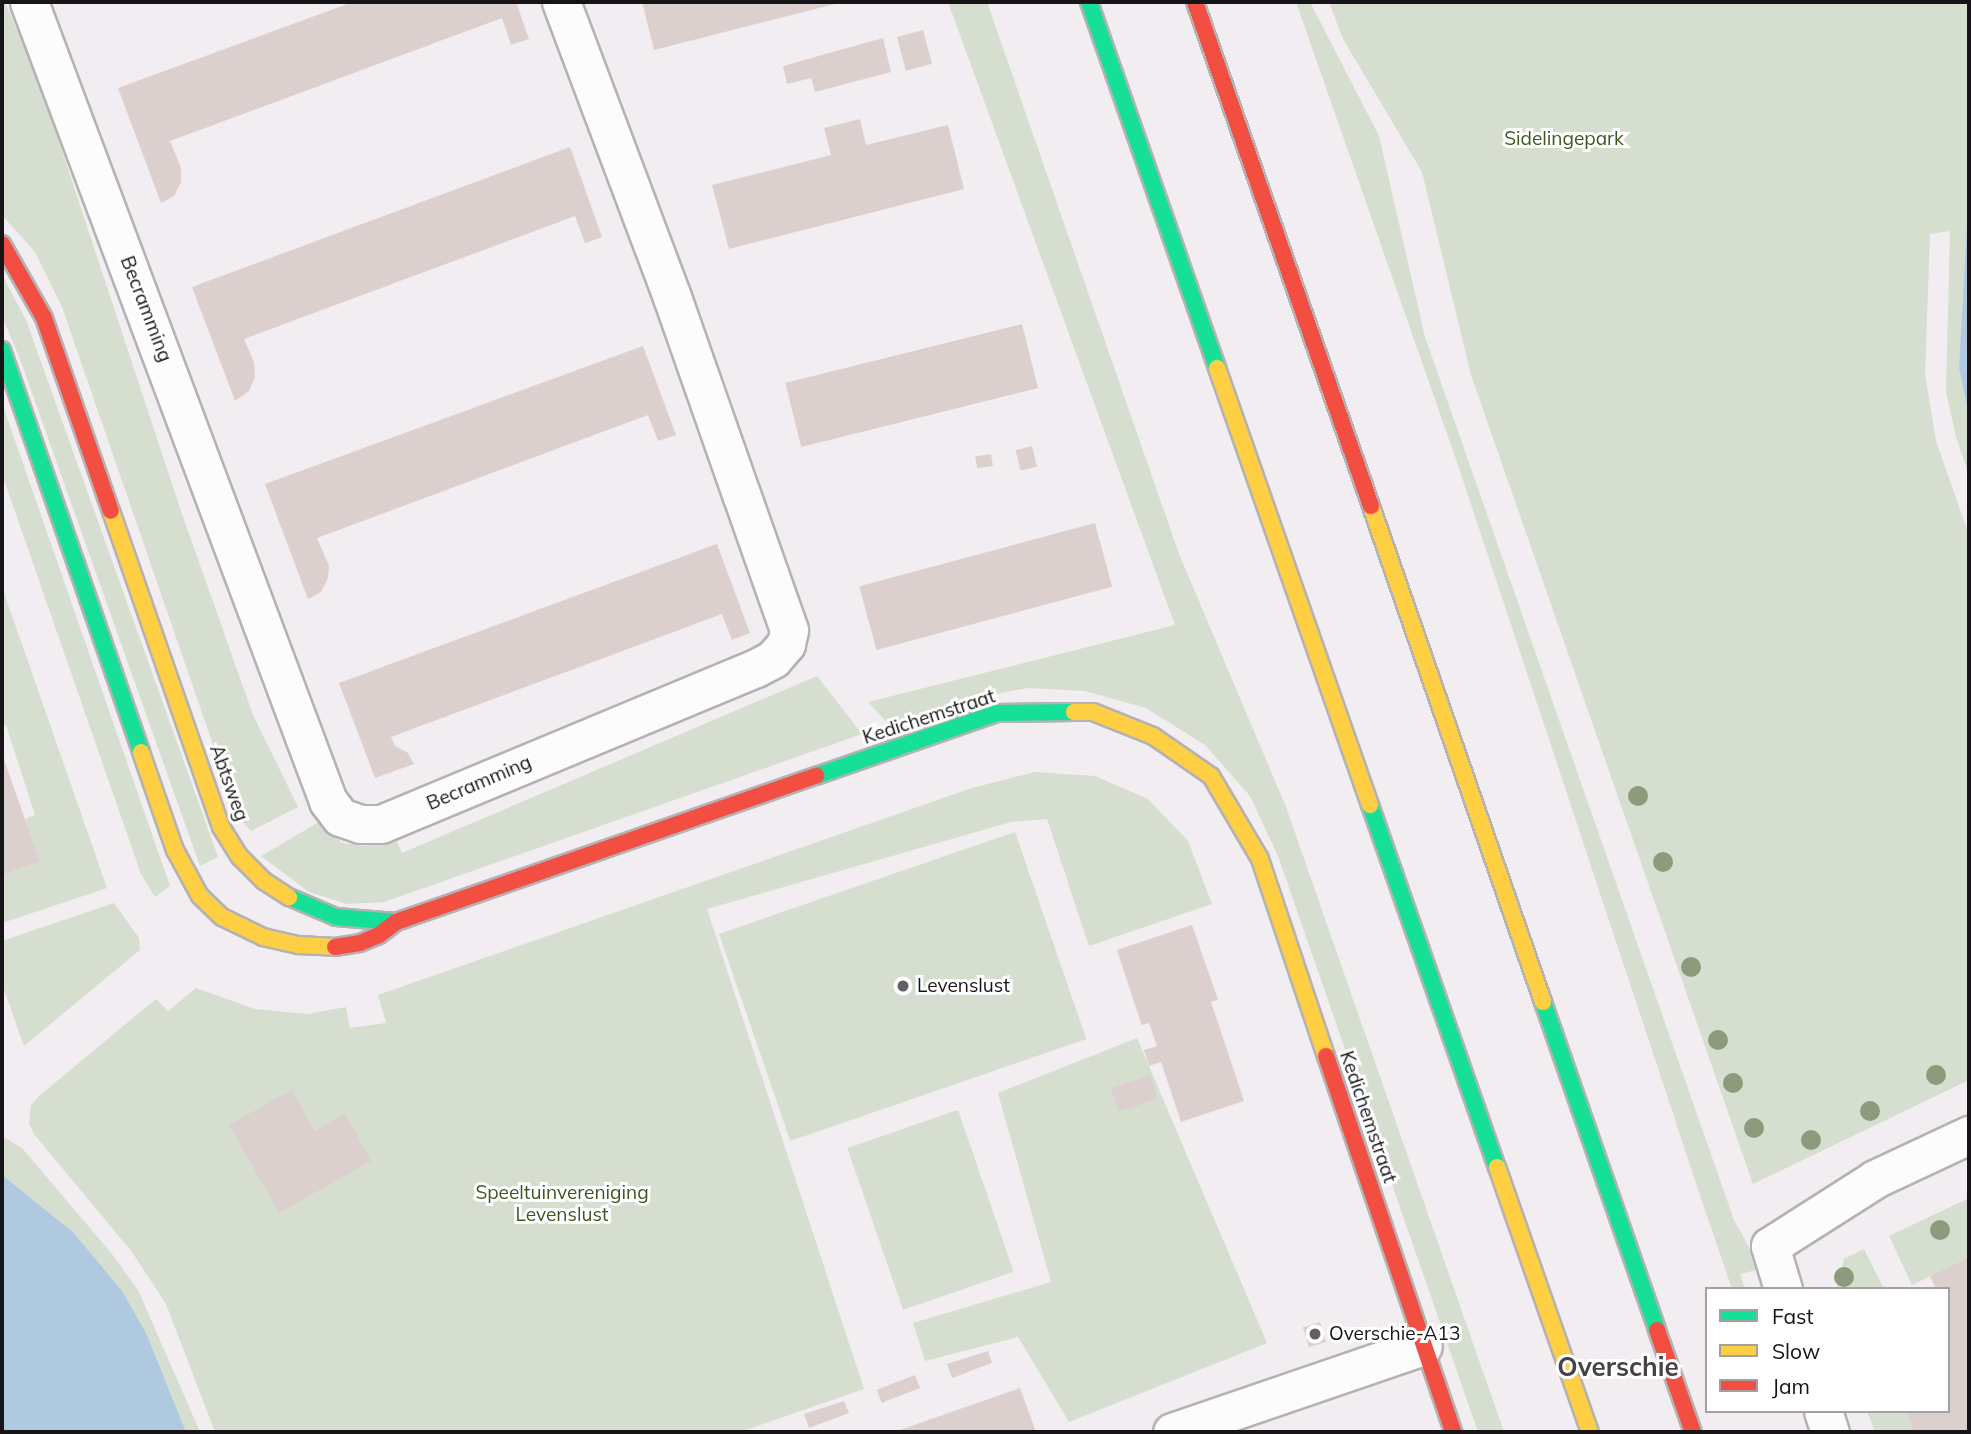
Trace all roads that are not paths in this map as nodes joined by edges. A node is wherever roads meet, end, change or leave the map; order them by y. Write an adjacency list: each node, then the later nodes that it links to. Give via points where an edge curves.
1 (29, 2): 2 (street, Becramming, via 328,801 340,817 360,824 381,824 756,668 773,659 786,644 789,630 785,617)
2 (561, 2)
3 (1089, 2): 14 (main road)
4 (1195, 2): 15 (main road)
5 (2, 244): 7 (main road, Abtsweg, via 44,318 221,827 240,857 290,898 336,917)
6 (2, 350): 7 (main road, via 175,850 201,896 242,929 299,945 360,943)
7 (397, 922): 10 (main road, Kedichemstraat, via 997,713 1093,712 1153,736 1211,776 1259,859)
8 (1969, 1135): 9 (street, via 1875,1179 1770,1246)
9 (1782, 1287)
10 (1423, 1346): 12 (street); 13 (main road, Kedichemstraat)
11 (1824, 1413): 16 (street)
12 (1172, 1432)
13 (1453, 1432)
14 (1590, 1432)
15 (1693, 1432)
16 (1830, 1432)

